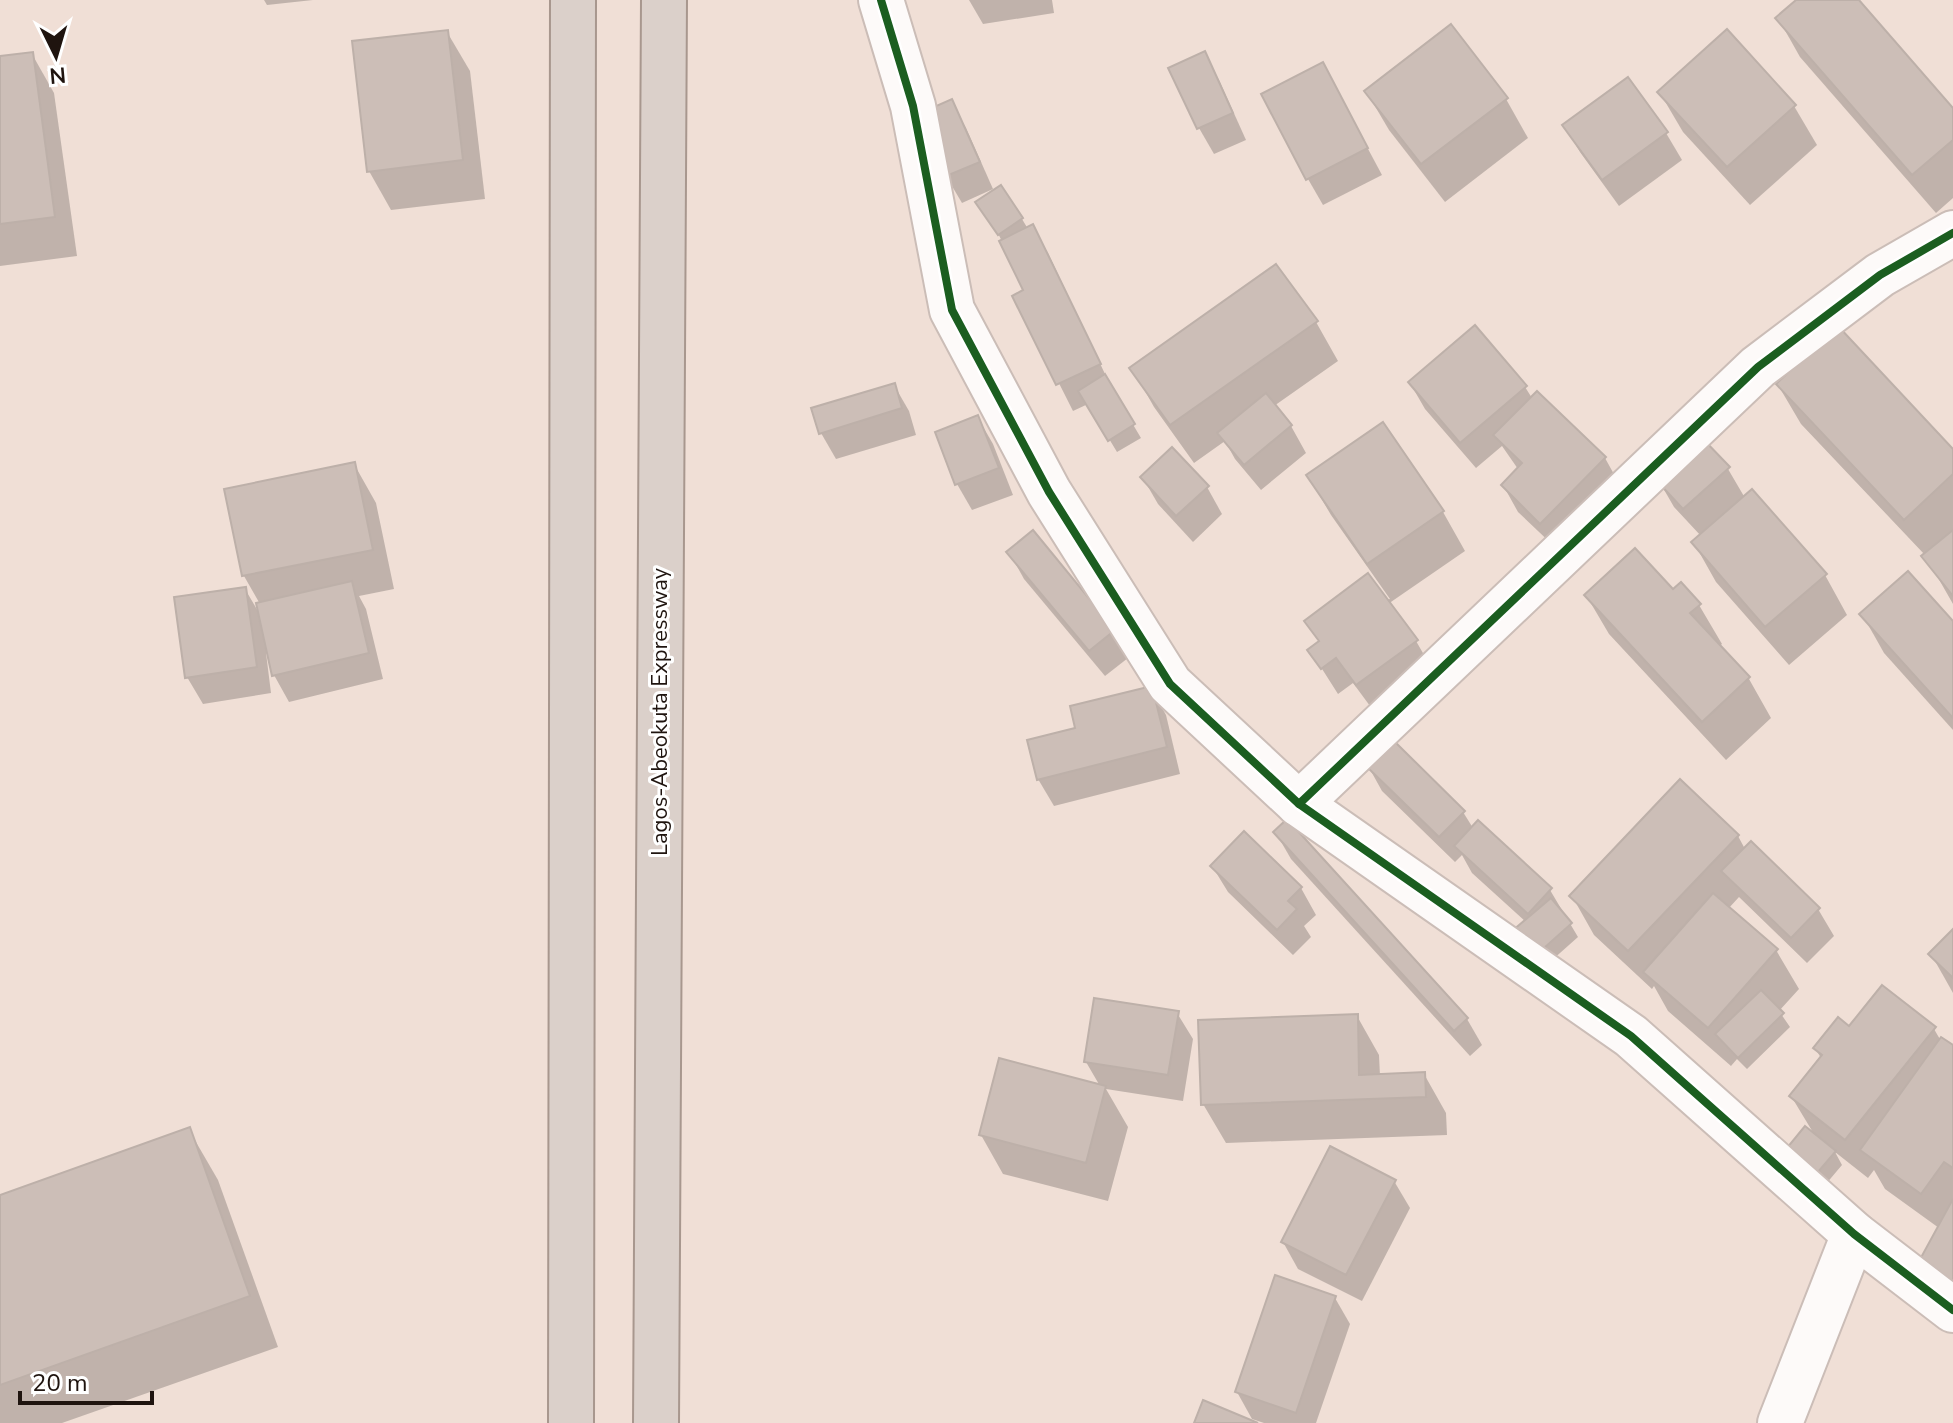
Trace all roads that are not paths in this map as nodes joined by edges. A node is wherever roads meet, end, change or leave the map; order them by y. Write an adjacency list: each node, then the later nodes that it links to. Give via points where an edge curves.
1 (573, 0): 8 (highway)
2 (664, 0): 9 (highway, Lagos-Abeokuta Expressway)
3 (881, 0): 5 (street, via 913,106 952,310 1049,492 1170,684)
4 (1953, 233): 5 (street, via 1880,275 1758,367)
5 (1299, 804): 6 (street, via 1631,1036)
6 (1854, 1234): 7 (street); 10 (street)
7 (1953, 1310)
8 (571, 1423)
9 (656, 1423)
10 (1780, 1423)

